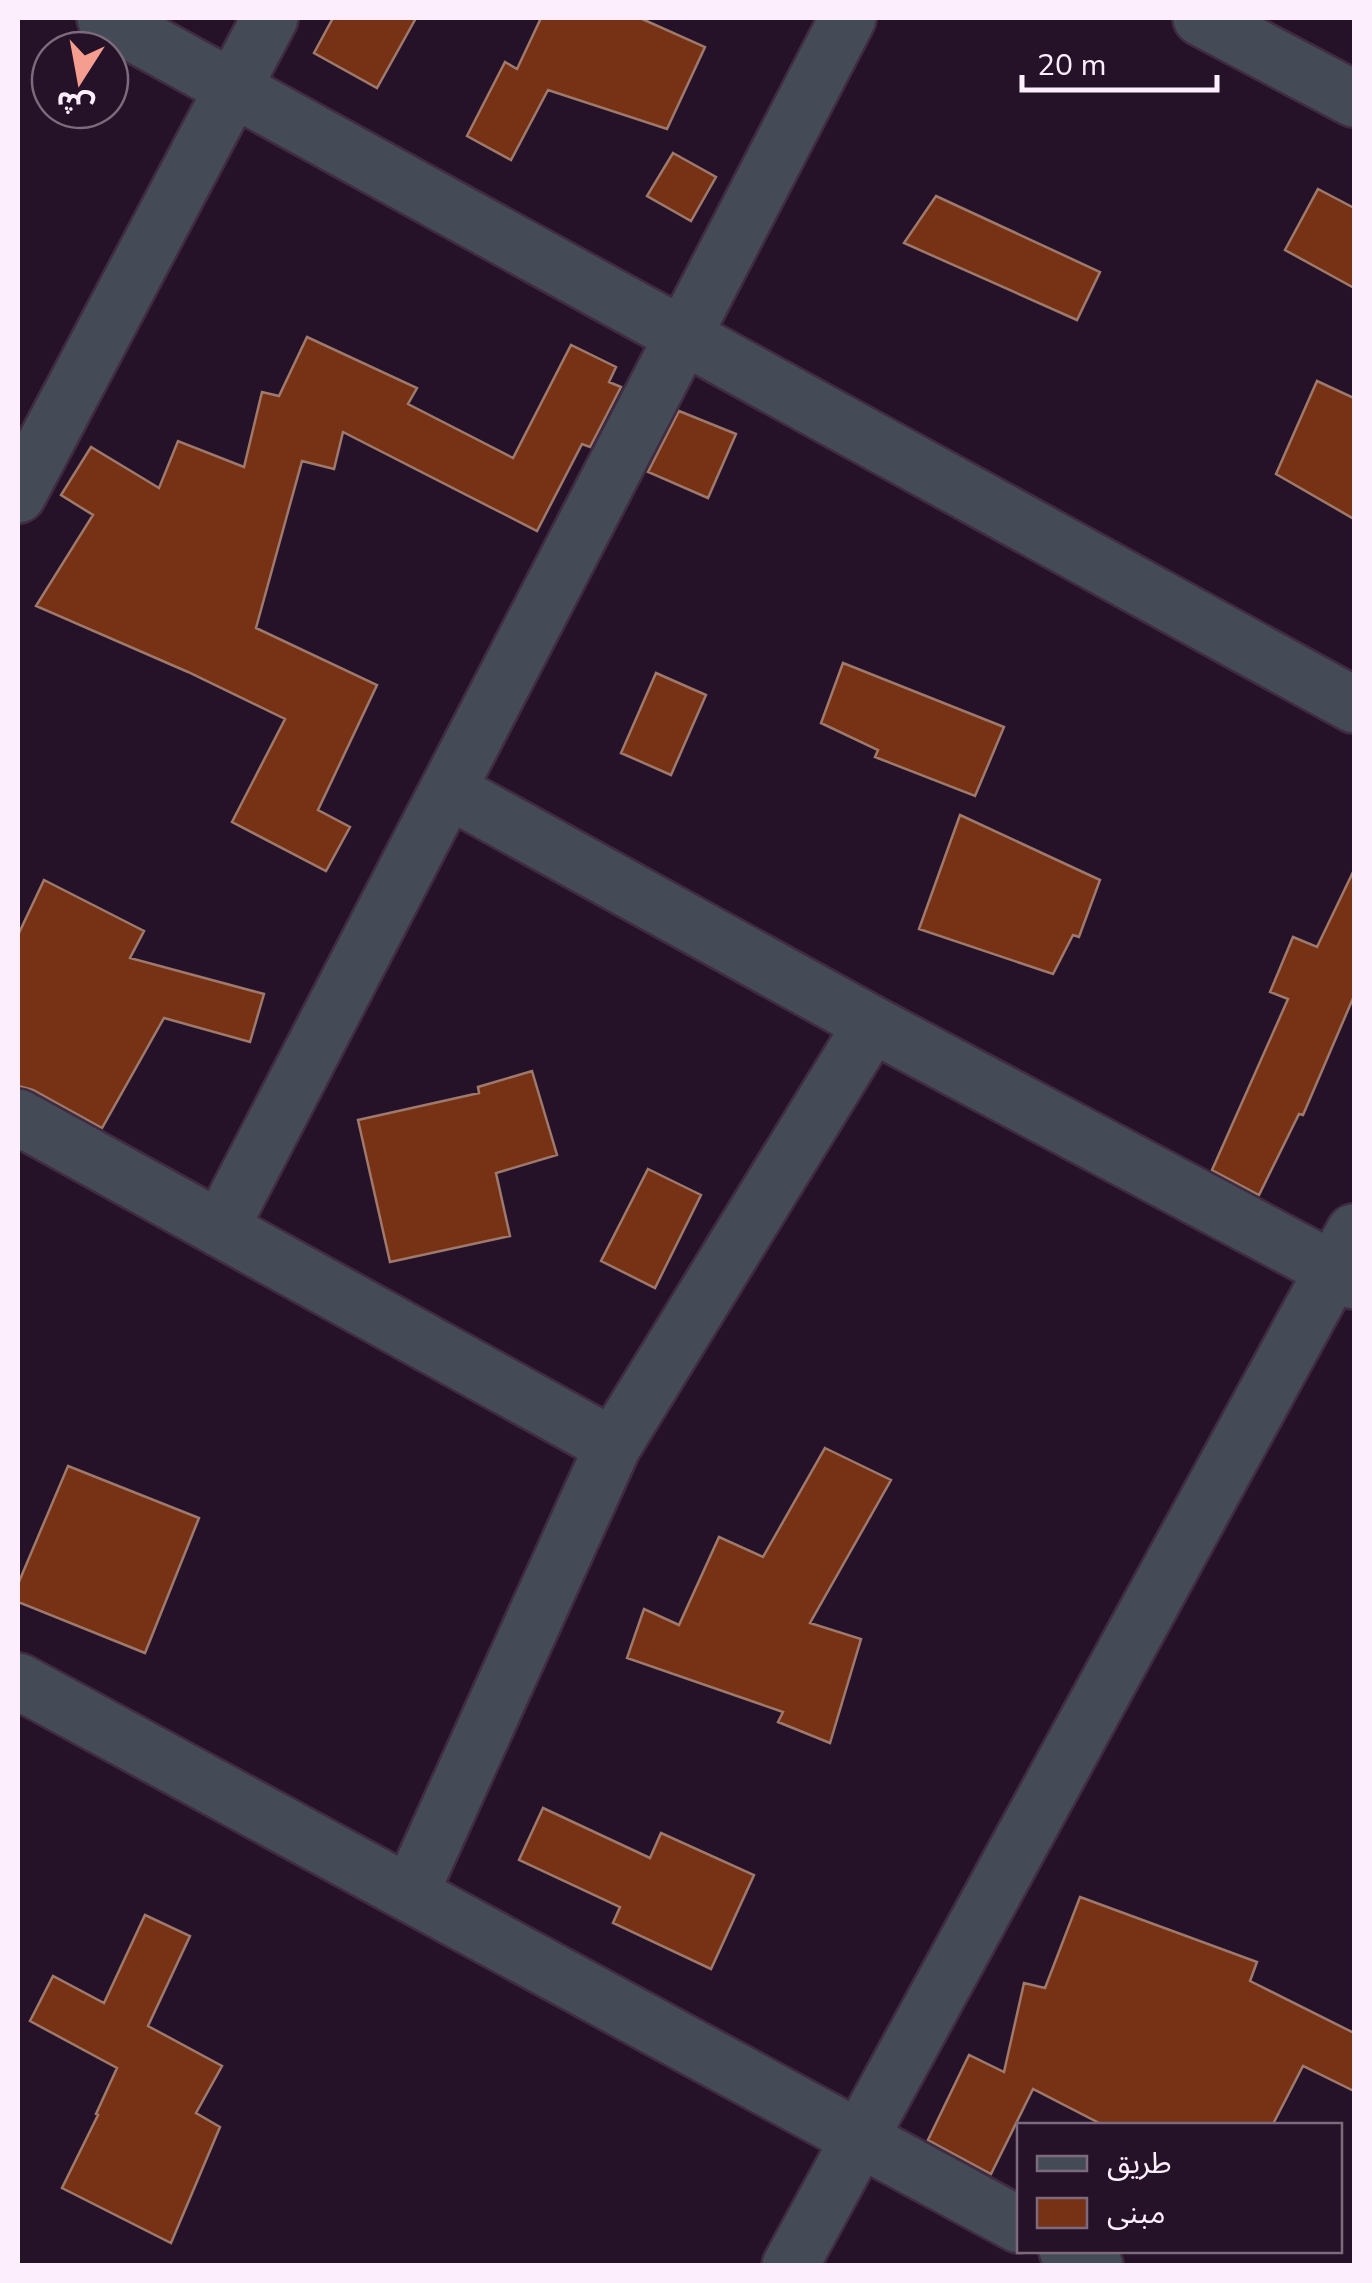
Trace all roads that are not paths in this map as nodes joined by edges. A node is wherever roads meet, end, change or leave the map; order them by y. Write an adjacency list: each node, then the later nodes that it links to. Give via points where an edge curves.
1 (106, 18): 5 (street)
2 (270, 18): 5 (street)
3 (848, 18): 7 (street)
4 (1201, 18): 6 (street)
5 (233, 88): 7 (street); 8 (street)
6 (1354, 100)
7 (683, 336): 9 (street); 10 (street)
8 (18, 495)
9 (1354, 706)
10 (448, 790): 11 (street); 13 (street)
11 (872, 1024): 14 (street); 15 (street)
12 (18, 1117): 13 (street)
13 (220, 1229): 15 (street)
14 (1348, 1261): 18 (street)
15 (613, 1446): 17 (street)
16 (18, 1680): 17 (street)
17 (410, 1894): 18 (street)
18 (860, 2138): 19 (street); 21 (street)
19 (1017, 2223)
20 (1072, 2253): 22 (street)
21 (790, 2266)
22 (1095, 2266)

